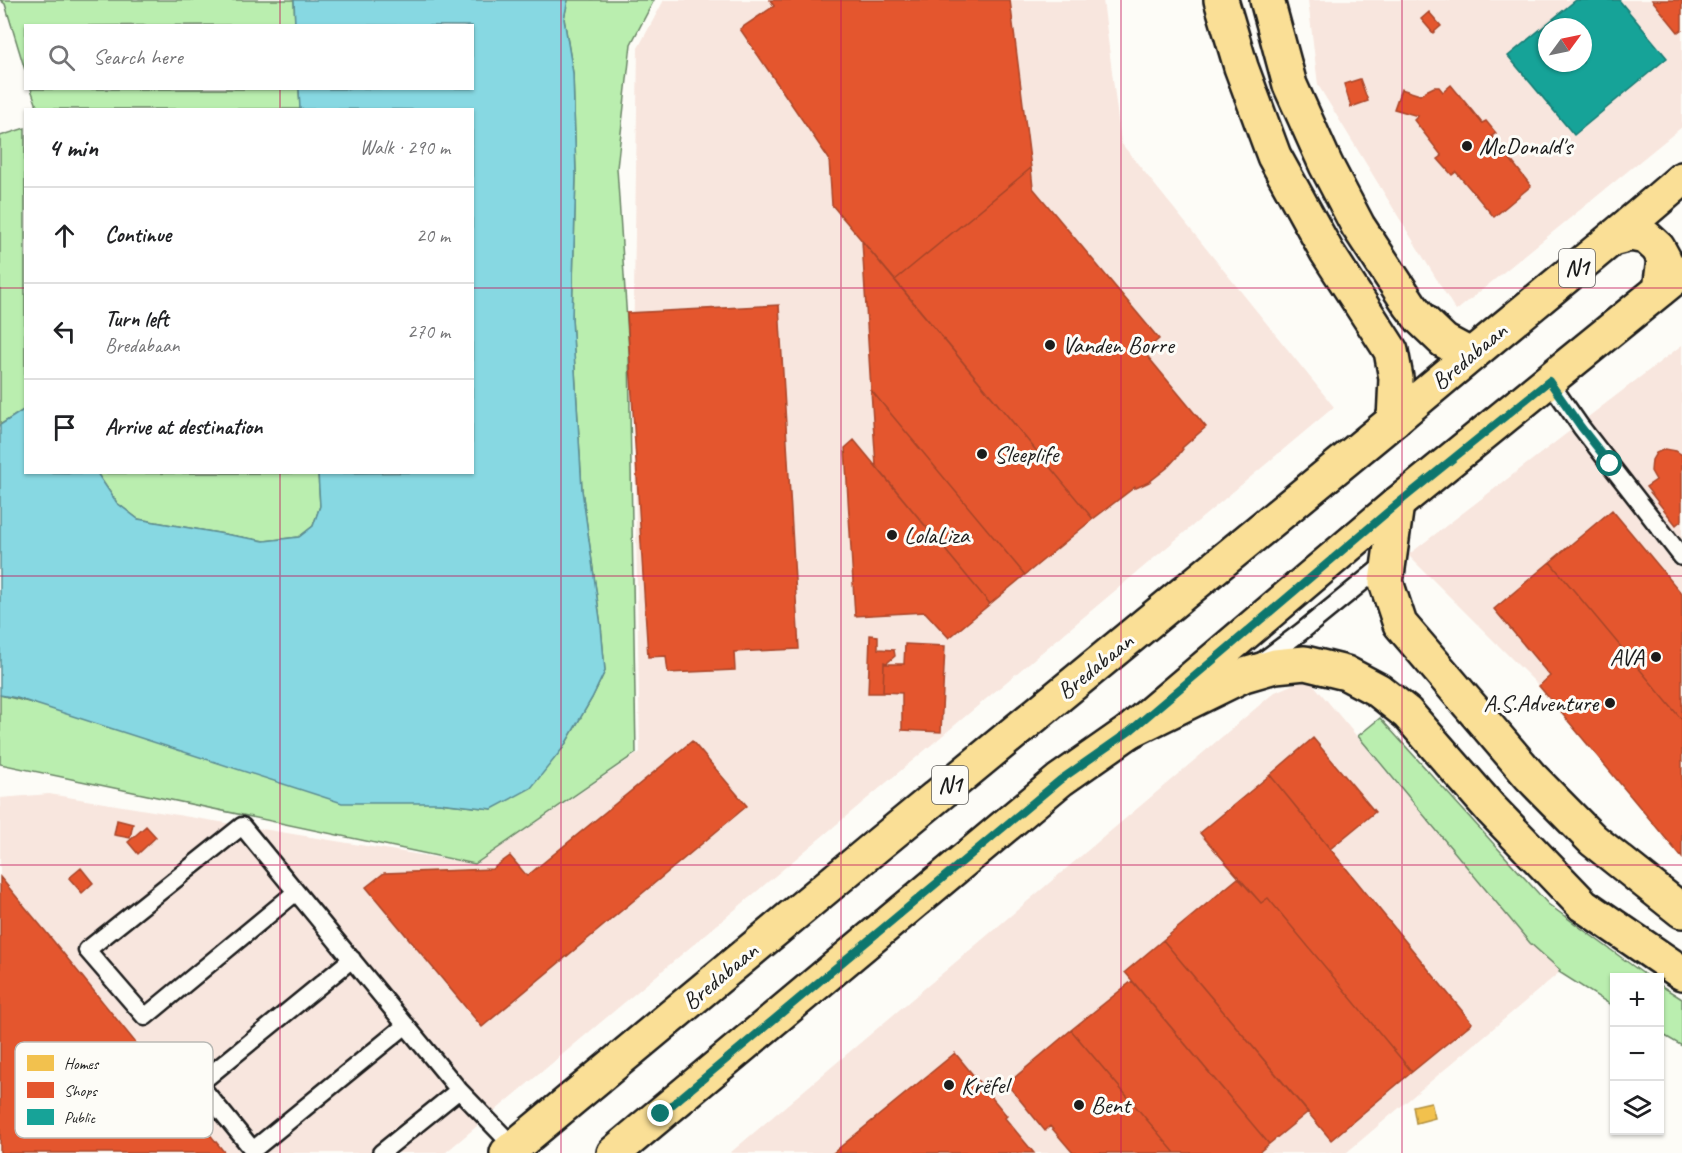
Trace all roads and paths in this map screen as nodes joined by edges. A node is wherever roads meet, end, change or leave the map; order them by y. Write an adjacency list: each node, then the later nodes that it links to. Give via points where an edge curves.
1 (1221, 0): 8 (main road, via 1274,156 1327,252 1390,351 1396,378)
2 (1267, 0): 6 (main road, via 1290,85 1358,226 1420,318 1444,341)
3 (1682, 179): 4 (main road, Bredabaan / N1)
4 (1612, 240): 5 (main road, via 1631,234 1646,237 1658,248); 6 (main road, Bredabaan / N1)
5 (1671, 281): 7 (main road)
6 (1470, 355): 8 (main road, Bredabaan / N1)
7 (1549, 381): 9 (main road); 10 (lane)
8 (1394, 420): 22 (main road, Bredabaan / N1)
9 (1397, 504): 11 (main road); 13 (main road)
10 (1682, 557)
11 (1389, 560): 12 (lane); 15 (main road, via 1386,582 1400,624 1538,784 1593,840)
12 (1244, 675): 13 (main road); 17 (main road, via 1305,663 1346,673 1378,690 1407,713 1491,809 1583,904)
13 (1130, 731): 24 (main road, via 1060,780)
14 (296, 892): 14 (lane, via 145,1017 87,950 242,826); 16 (lane)
15 (1682, 911)
16 (352, 959): 18 (lane); 19 (lane)
17 (1682, 973)
18 (406, 1024): 20 (lane); 21 (lane, via 253,1150)
19 (213, 1073)
20 (459, 1089): 22 (lane); 23 (lane)
21 (213, 1102)
22 (511, 1150)
23 (381, 1153)
24 (614, 1153)

